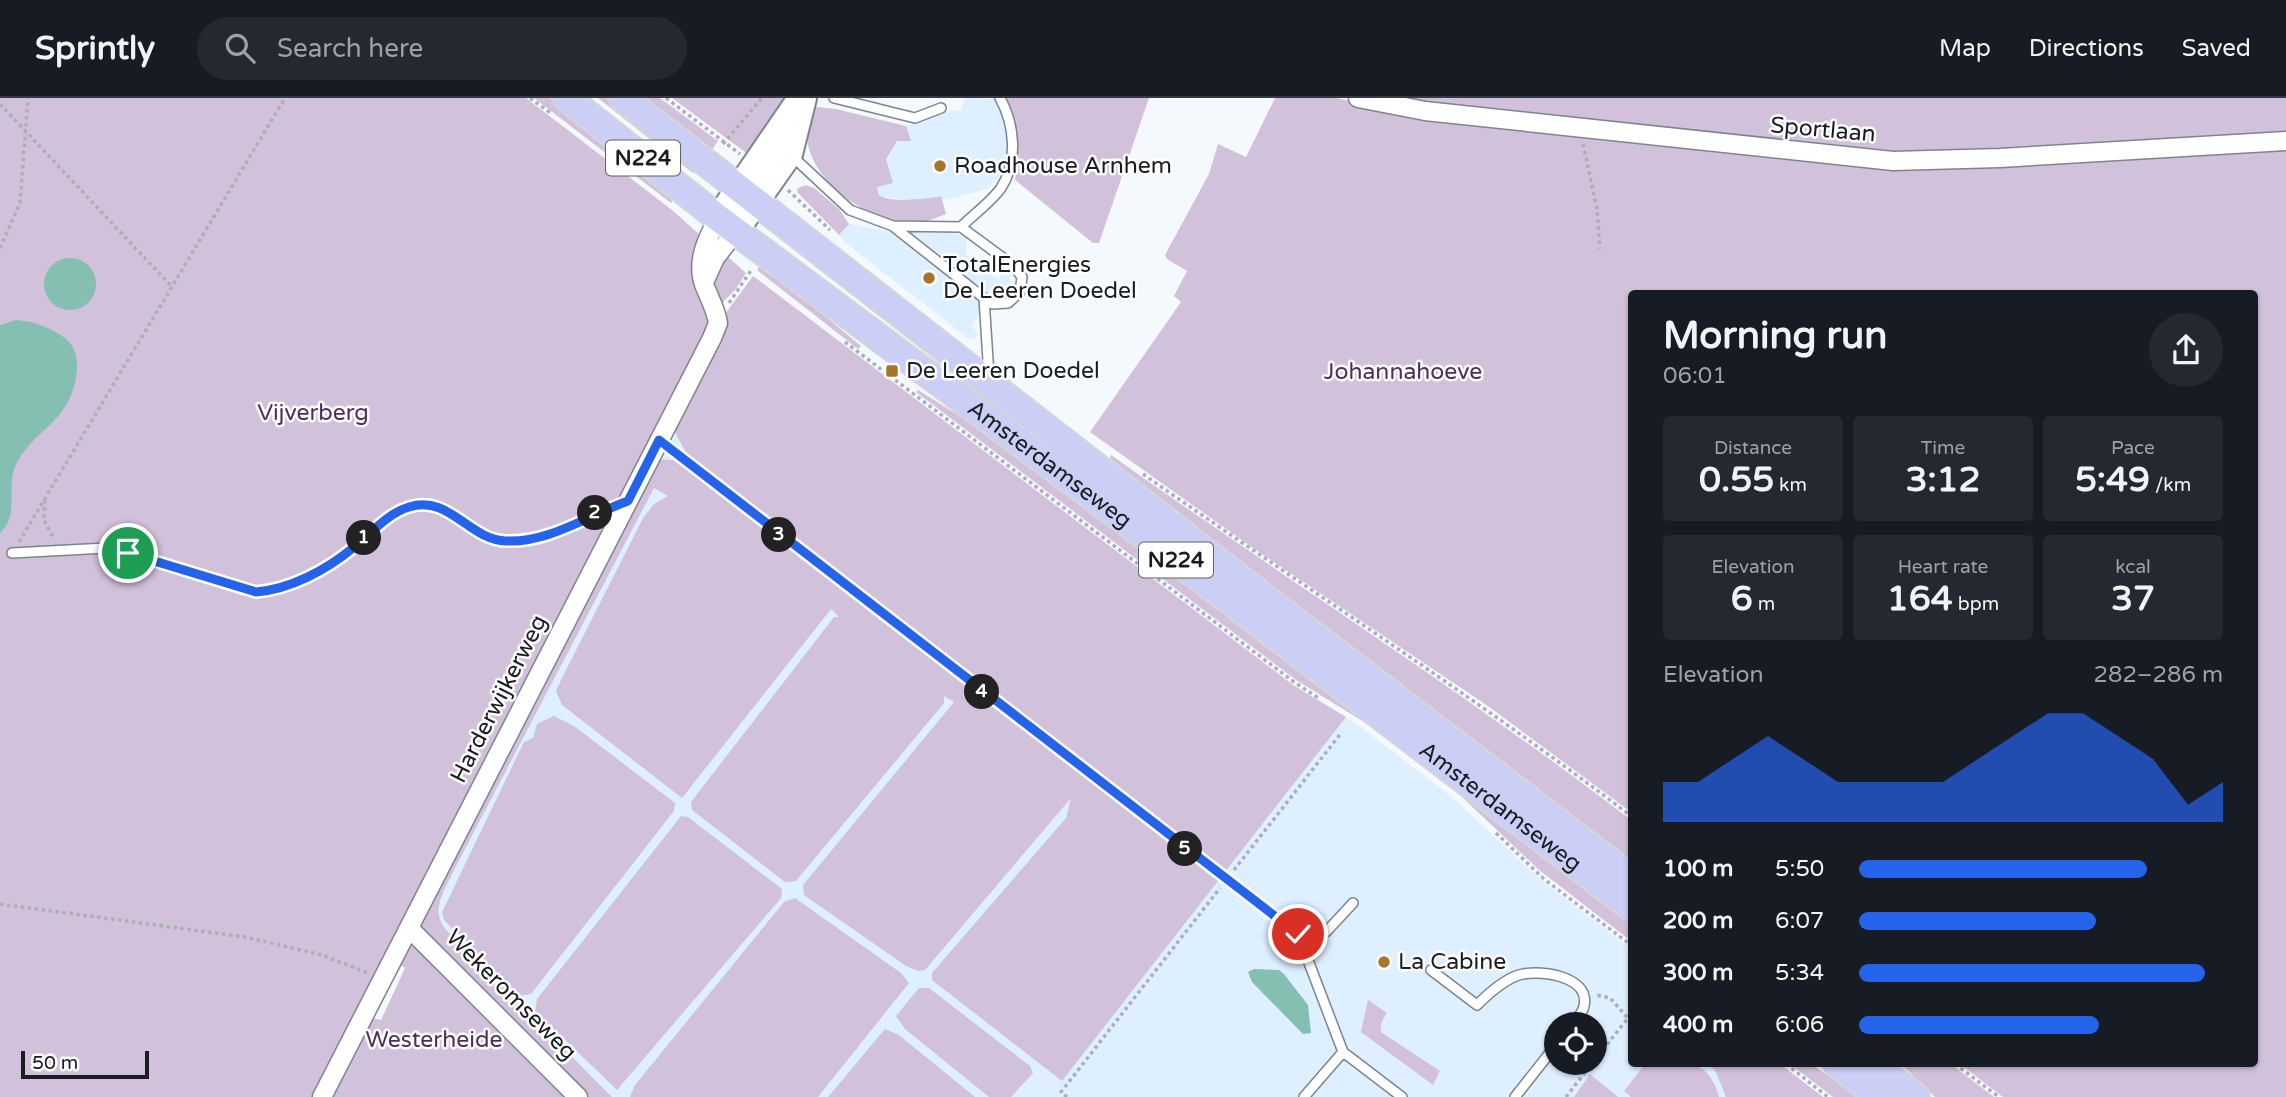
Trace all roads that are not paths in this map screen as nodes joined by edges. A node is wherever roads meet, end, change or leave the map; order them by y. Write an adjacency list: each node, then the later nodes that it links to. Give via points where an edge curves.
1 (567, 98): 11 (main road, Amsterdamseweg / N224)
2 (623, 98): 10 (main road, Amsterdamseweg / N224)
3 (802, 98): 9 (main road)
4 (834, 98): 7 (lane, via 915,118)
5 (1000, 98): 13 (lane, via 1012,129 1010,172 1000,190)
6 (1358, 98): 8 (street, Sportlaan, via 1425,111 1893,161)
7 (941, 108)
8 (2286, 141)
9 (782, 146): 10 (main road, via 754,164); 10 (main road, via 774,180); 12 (lane, via 850,209)
10 (747, 196): 11 (main road); 15 (main road, Amsterdamseweg / N224)
11 (727, 225): 16 (street, Harderwijkerweg, via 704,247 702,261 704,284 718,323); 21 (main road, Amsterdamseweg / N224)
12 (893, 226): 13 (lane); 14 (lane)
13 (961, 227): 14 (lane, via 1022,277 1020,292 1008,303 992,304)
14 (984, 298): 15 (lane)
15 (988, 383): 19 (main road, Amsterdamseweg / N224)
16 (659, 440): 17 (street, Harderwijkerweg); 23 (lane)
17 (628, 501): 18 (lane, via 550,534 515,541 492,538 437,506 409,507 382,522 352,549 301,580 272,591 256,592 106,548); 22 (street, Harderwijkerweg)
18 (12, 553)
19 (1628, 876)
20 (1353, 903): 23 (lane, via 1326,932)
21 (1628, 904)
22 (409, 928): 30 (street, Harderwijkerweg); 31 (street, Wekeromseweg)
23 (1298, 934): 26 (lane)
24 (1431, 970): 25 (lane, via 1477,1005 1505,981 1531,972 1570,981 1584,996)
25 (1580, 1012)
26 (1343, 1052): 32 (lane); 33 (lane)
27 (1544, 1060): 34 (lane)
28 (1841, 1067): 35 (main road)
29 (1877, 1067): 36 (main road)
30 (322, 1097)
31 (578, 1097)
32 (1304, 1097)
33 (1402, 1097)
34 (1515, 1097)
35 (1880, 1097)
36 (1916, 1097)

